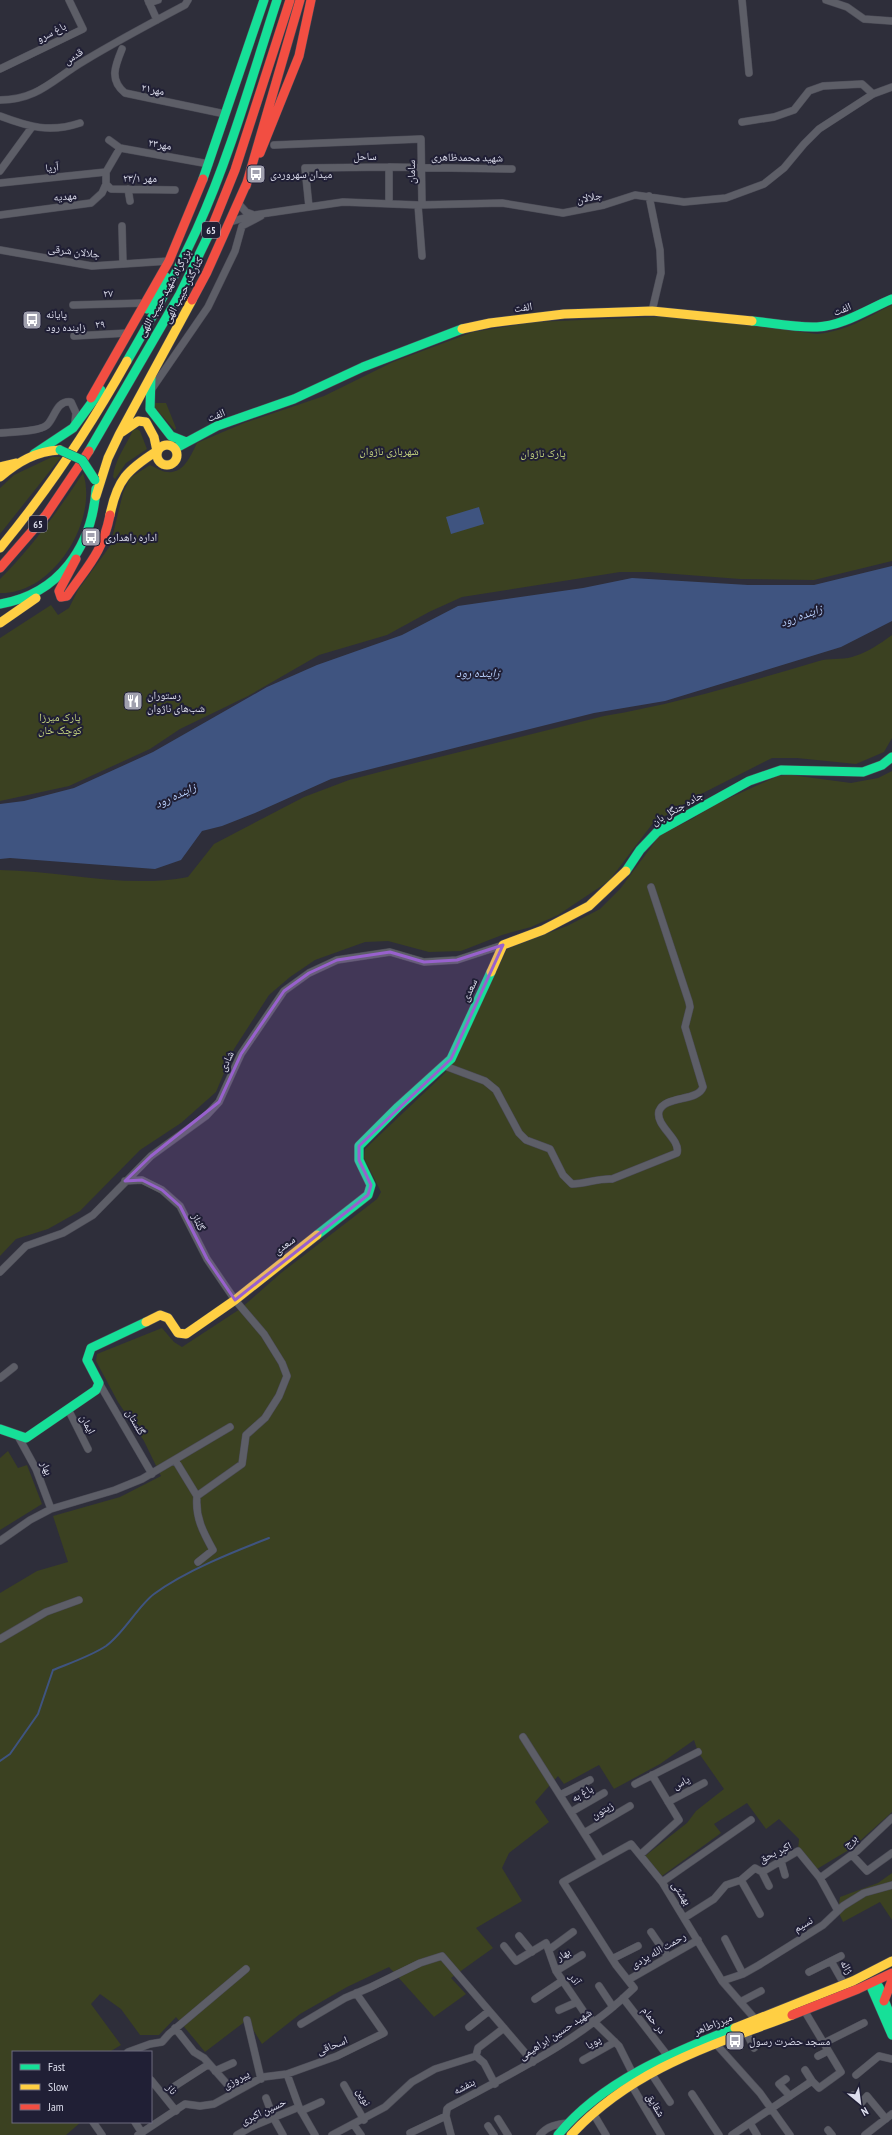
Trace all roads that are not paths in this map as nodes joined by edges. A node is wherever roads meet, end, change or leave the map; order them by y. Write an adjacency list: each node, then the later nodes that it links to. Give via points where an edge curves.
1 (69, 0): 16 (street, باغ سرو, via 83,29)
2 (158, 0): 11 (street)
3 (188, 0): 13 (street, قدس, via 185,5)
4 (264, 0): 21 (main road)
5 (277, 0): 51 (main road, بزرگراه شهید حبیب اللهی / 65, via 222,167)
6 (290, 0): 77 (main road, بزرگراه شهید حبیب اللهی / 65, via 235,170 209,234 180,294 72,476 46,515)
7 (300, 0): 37 (main road)
8 (311, 0): 37 (main road, کنارگذر حبیب الهی, via 298,56)
9 (742, 0): 17 (street)
10 (826, 0): 12 (street)
11 (149, 2): 13 (street)
12 (847, 3): 14 (street, via 864,19)
13 (157, 20): 20 (street, قدس, via 82,62 41,90 14,100)
14 (892, 21)
15 (122, 49): 21 (street, مهر۲۱, via 115,75 116,83 125,93)
16 (0, 68)
17 (749, 73)
18 (892, 87): 19 (street, جلالان)
19 (874, 94): 23 (street, via 862,84 823,86 809,91 794,110 774,117); 40 (street, جلالان, via 819,129 784,168 764,184 726,198 684,202)
20 (0, 100)
21 (226, 114): 29 (main road)
22 (0, 116): 25 (street)
23 (742, 122)
24 (80, 123): 25 (street, via 59,129)
25 (32, 127): 33 (street)
26 (109, 140): 28 (street, مهر۲۳)
27 (274, 145): 31 (street, سامان, via 421,139)
28 (120, 148): 29 (street, مهر۲۳); 34 (street)
29 (209, 164): 54 (main road)
30 (389, 167): 31 (street, شهید محمدظاهری); 43 (street, ساحل); 45 (street, ساحل, via 305,168)
31 (422, 168): 32 (street, شهید محمدظاهری); 44 (street, سامان)
32 (512, 169)
33 (0, 171)
34 (106, 172): 35 (street, آریا); 36 (street)
35 (0, 183)
36 (106, 184): 38 (street, مهر ۲۳/۱, via 111,189); 47 (street, مهدیه, via 95,200 86,205)
37 (246, 186): 42 (main road, کنارگذر حبیب الهی)
38 (128, 189): 39 (street, مهر ۲۳/۱); 41 (street)
39 (175, 190)
40 (649, 196): 44 (street, جلالان, via 635,195 604,206 563,213 502,204); 59 (street, via 661,273)
41 (130, 201)
42 (238, 203): 48 (street, via 246,212); 49 (main road, کنارگذر حبیب الهی)
43 (389, 204): 44 (street, جلالان); 45 (street, جلالان, via 343,202)
44 (420, 205): 53 (street, سامان)
45 (310, 207): 46 (street, جلالان)
46 (266, 214): 48 (street, جلالان); 63 (street, via 242,226 235,251 208,307)
47 (0, 215)
48 (254, 215): 49 (street, جلالان)
49 (230, 222): 62 (main road, کنارگذر حبیب الهی, via 207,272)
50 (122, 226): 55 (street)
51 (197, 229): 64 (main road, via 156,293 96,398); 75 (main road, بزرگراه شهید حبیب اللهی / 65, via 169,287 96,416 35,506)
52 (0, 250): 55 (street, جلالان شرقی, via 92,266)
53 (422, 256)
54 (170, 261): 55 (street, جلالان شرقی); 57 (main road)
55 (123, 264)
56 (892, 299): 59 (main road, الفت, via 834,326 816,327)
57 (145, 303): 58 (street, ۲۷); 60 (main road)
58 (73, 305)
59 (652, 311): 67 (main road, الفت, via 564,314 465,328 363,367 294,399 217,426)
60 (128, 333): 61 (street, ۲۹); 64 (main road)
61 (74, 336)
62 (151, 374): 63 (main road); 66 (main road, کنارگذر حبیب الهی)
63 (150, 391): 67 (main road, via 148,404 153,414 171,436)
64 (73, 428): 65 (street, via 76,413 74,405 67,402 60,405 51,420 42,428); 70 (main road)
65 (0, 433)
66 (119, 435): 69 (main road, via 138,421 146,422 154,436); 74 (main road, کنارگذر حبیب الهی, via 108,458)
67 (186, 442): 68 (main road, الفت)
68 (176, 448): 69 (main road, via 165,444); 69 (main road, via 177,459 168,465 159,461)
69 (157, 451): 76 (main road, via 122,478 114,495 102,545 67,596 61,597 59,591)
70 (34, 454): 71 (main road); 74 (main road, bridge, via 46,450 76,454 85,462 95,480)
71 (21, 461): 72 (main road); 73 (main road)
72 (0, 467)
73 (0, 477)
74 (96, 496): 76 (main road, via 94,514)
75 (0, 548)
76 (80, 549): 78 (main road)
77 (0, 568)
78 (55, 579): 79 (main road, via 24,599); 80 (main road, via 33,602)
79 (0, 604)
80 (0, 623)
81 (892, 757): 83 (main road, جاده جنگل بان, via 882,765 864,772 781,770 749,781 657,832 640,850 628,869 589,906 543,930)
82 (651, 886): 84 (street, via 689,1002 685,1027 703,1087 698,1092 665,1105 660,1110 661,1121 677,1147 677,1153 612,1179 601,1178 582,1184 572,1184 563,1175 550,1149 526,1140 519,1133 496,1090 485,1081)
83 (503, 945): 84 (main road, سعدی, via 451,1059); 85 (street, شادی, via 457,960 424,962 390,952 345,958 309,973 284,991 241,1054 219,1102 206,1116 151,1156)
84 (445, 1066): 87 (main road, سعدی, via 398,1106 359,1146 359,1160 371,1185 368,1195)
85 (125, 1181): 86 (street, شادی, via 93,1215 63,1233 26,1246); 87 (street, گلناز, via 142,1180 162,1190 180,1206 206,1259)
86 (0, 1272)
87 (235, 1300): 90 (main road, سعدی, via 186,1334 178,1333 168,1318 160,1315 91,1348 87,1360); 99 (street, گلناز, via 264,1334 287,1376 279,1396 265,1418 246,1435 242,1464)
88 (14, 1367): 89 (street)
89 (0, 1378)
90 (99, 1382): 91 (main road, via 96,1390); 98 (street, گلستان)
91 (68, 1409): 95 (main road, via 26,1438); 96 (street, ایمان)
92 (0, 1421): 94 (street)
93 (230, 1427): 97 (street)
94 (3, 1429): 95 (main road)
95 (19, 1438): 100 (street, بهار, via 36,1469)
96 (88, 1448)
97 (175, 1460): 98 (street); 99 (street)
98 (152, 1474): 100 (street, via 115,1490)
99 (197, 1496): 102 (street, via 196,1508 200,1525 213,1550)
100 (51, 1509): 101 (street)
101 (0, 1541)
102 (198, 1562)
103 (79, 1600): 104 (street, via 46,1612)
104 (0, 1639)
105 (523, 1737): 112 (street)
106 (698, 1752): 107 (street)
107 (652, 1775): 110 (street); 113 (street)
108 (590, 1780): 112 (street)
109 (704, 1783): 113 (street, یاس)
110 (635, 1784)
111 (604, 1793): 115 (street, باغ به)
112 (560, 1795): 115 (street)
113 (668, 1802): 120 (street, via 679,1820)
114 (630, 1806): 118 (street, زيتون)
115 (571, 1812): 118 (street)
116 (892, 1818): 121 (street, برج)
117 (751, 1820): 128 (street)
118 (584, 1833): 122 (street)
119 (892, 1852): 121 (street, via 867,1871)
120 (640, 1855): 122 (street, بهشتی, via 631,1844); 128 (street, بهشتی)
121 (852, 1855): 126 (street, برج)
122 (601, 1860): 146 (street, بهشتی, via 563,1882)
123 (781, 1861): 124 (street, اکبر بحق); 125 (street); 126 (street, اکبر بحق, via 798,1850)
124 (762, 1872): 127 (street, اکبر بحق, via 755,1868); 130 (street)
125 (785, 1875)
126 (820, 1878): 131 (street, اکبر بحق)
127 (741, 1880): 132 (street); 133 (street, اکبر بحق, via 726,1885 714,1899)
128 (662, 1882): 133 (street, بهشتی)
129 (892, 1885): 131 (street, نسیم, via 864,1893)
130 (769, 1886)
131 (838, 1911): 154 (street, نسیم, via 823,1925)
132 (760, 1914)
133 (684, 1918): 138 (street, بهشتی)
134 (573, 1932): 140 (street)
135 (651, 1932): 145 (street)
136 (519, 1936): 142 (street)
137 (725, 1939): 154 (street)
138 (698, 1940): 145 (street, رحمت الله یزدی); 158 (street, بهشتی)
139 (504, 1946): 142 (street, via 516,1961)
140 (548, 1946): 142 (street); 150 (street, آذر)
141 (638, 1946): 146 (street)
142 (532, 1952)
143 (582, 1955): 150 (street, بهار)
144 (841, 1956): 147 (street, ژاله)
145 (668, 1957): 155 (street, رحمت الله یزدی)
146 (612, 1959): 155 (street)
147 (831, 1961): 151 (street, ژاله); 160 (street, ژاله)
148 (892, 1961): 153 (main road, میرزاطاهر)
149 (246, 1969): 181 (street)
150 (556, 1971): 157 (street, آذر)
151 (809, 1972)
152 (892, 1972): 159 (main road, میرزاطاهر)
153 (870, 1973): 159 (main road); 160 (main road, میرزاطاهر)
154 (743, 1974): 158 (street, نسیم)
155 (628, 1980): 165 (street, via 634,1988)
156 (892, 1980): 167 (main road)
157 (562, 1981): 166 (street); 168 (street, آذر)
158 (722, 1981): 169 (street, بهشتی)
159 (874, 1982): 162 (main road, میرزاطاهر); 167 (main road)
160 (844, 1984): 175 (main road, میرزاطاهر)
161 (599, 1986): 170 (street)
162 (858, 1989): 167 (main road); 172 (main road, میرزاطاهر)
163 (761, 1991): 169 (street)
164 (356, 1993): 173 (street, via 420,1963 442,1956); 178 (street, via 330,2005); 202 (street, اسحاقی, via 384,2033 336,2056)
165 (624, 1998): 170 (street, شهید حسین ابراهیمی); 191 (street, در حمام)
166 (535, 1999)
167 (880, 1999): 176 (main road); 184 (main road)
168 (576, 2002): 171 (street); 177 (street, آذر)
169 (740, 2002): 175 (street, بهشتی)
170 (613, 2008): 177 (street, شهید حسین ابراهیمی)
171 (560, 2010)
172 (804, 2010): 183 (main road, میرزاطاهر); 186 (street)
173 (489, 2011): 180 (street); 182 (street)
174 (247, 2020): 205 (street)
175 (756, 2020): 191 (main road, میرزاطاهر)
176 (892, 2020)
177 (593, 2023): 185 (street, آذر); 196 (street, شهید حسین ابراهیمی)
178 (301, 2024)
179 (864, 2024): 186 (street)
180 (469, 2027)
181 (175, 2028): 189 (street, via 162,2042); 198 (street, via 194,2052)
182 (504, 2028): 192 (street, via 478,2048); 196 (street)
183 (746, 2032): 187 (main road, میرزاطاهر); 188 (street)
184 (892, 2035)
185 (615, 2042): 195 (street, پویا); 204 (street, آذر)
186 (824, 2043): 190 (street)
187 (716, 2044): 201 (main road, میرزاطاهر, via 674,2060); 221 (street)
188 (754, 2048)
189 (131, 2051)
190 (828, 2051): 193 (street); 208 (street, via 841,2072 819,2088)
191 (668, 2055): 204 (main road, میرزاطاهر)
192 (476, 2056): 209 (street, via 484,2063); 228 (street, via 435,2069 412,2082 385,2107)
193 (818, 2056)
194 (892, 2059): 203 (street, via 879,2056)
195 (583, 2060)
196 (533, 2062): 209 (street, شهید حسین ابراهیمی)
197 (233, 2063): 200 (street)
198 (209, 2064): 200 (street); 211 (street)
199 (805, 2070): 208 (street)
200 (215, 2071): 213 (street)
201 (651, 2073): 212 (main road, میرزاطاهر); 219 (street)
202 (287, 2074): 205 (street, پیروزی); 220 (street)
203 (856, 2075)
204 (634, 2076): 234 (main road, میرزاطاهر, via 587,2108)
205 (261, 2079): 213 (street, پیروزی)
206 (786, 2079): 216 (street, via 779,2084)
207 (152, 2081): 222 (street, ناز)
208 (812, 2081): 216 (street)
209 (495, 2084): 224 (street, بنفشه, via 449,2107 446,2109)
210 (344, 2085): 228 (street, نوین)
211 (175, 2086)
212 (632, 2086): 223 (main road, میرزاطاهر); 250 (street, شقایق)
213 (234, 2092): 222 (street, پیروزی, via 214,2104 185,2104)
214 (692, 2094): 251 (street)
215 (853, 2094): 225 (street, via 862,2102 867,2096)
216 (790, 2096): 221 (street)
217 (266, 2098): 226 (street)
218 (321, 2102): 220 (street, حسین اکبری)
219 (670, 2102)
220 (300, 2109): 226 (street, حسین اکبری); 240 (street)
221 (771, 2109): 231 (street); 254 (street)
222 (176, 2111): 235 (street, پیروزی)
223 (593, 2113): 234 (main road, میرزاطاهر); 249 (street)
224 (446, 2116): 236 (street); 243 (street)
225 (889, 2116): 255 (street)
226 (273, 2117): 238 (street, حسین اکبری); 239 (street)
227 (498, 2119): 245 (street)
228 (364, 2120): 232 (street)
229 (94, 2123): 237 (street)
230 (135, 2123): 235 (street)
231 (750, 2123): 252 (street); 253 (street)
232 (354, 2125): 241 (street); 242 (street)
233 (488, 2126): 244 (street)
234 (572, 2129): 246 (street, via 556,2124); 247 (main road, میرزاطاهر)
235 (140, 2134)
236 (410, 2134)
237 (102, 2135)
238 (237, 2135)
239 (283, 2135)
240 (315, 2135)
241 (332, 2135)
242 (361, 2135)
243 (451, 2135)
244 (494, 2135)
245 (508, 2135)
246 (540, 2135)
247 (558, 2135): 248 (main road)
248 (563, 2135)
249 (606, 2135)
250 (661, 2135)
251 (719, 2135)
252 (732, 2135)
253 (757, 2135)
254 (790, 2135)
255 (865, 2135)

